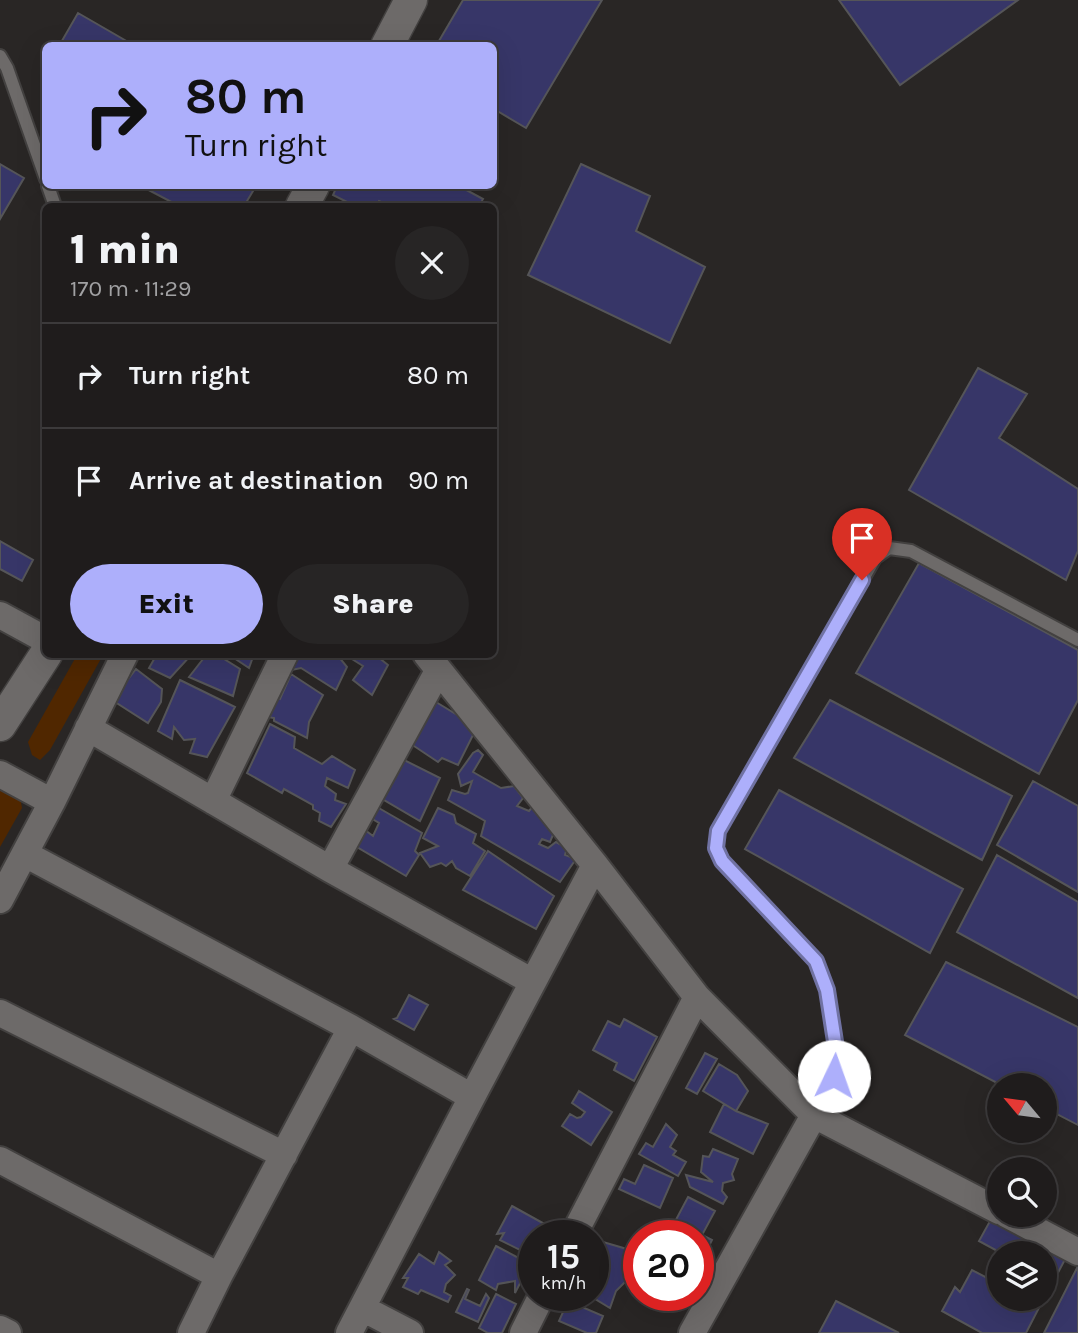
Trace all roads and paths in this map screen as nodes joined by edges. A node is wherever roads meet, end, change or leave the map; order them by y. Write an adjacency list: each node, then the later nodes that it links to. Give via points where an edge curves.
1 (411, 0): 2 (street)
2 (389, 42)
3 (0, 56): 4 (lane)
4 (42, 168)
5 (0, 615): 6 (street)
6 (42, 638)
7 (1078, 640): 26 (lane, via 911,551 890,548 875,558 718,831 716,848 722,861 816,961 827,990 838,1061)
8 (43, 658): 12 (street)
9 (123, 658): 13 (street)
10 (283, 658): 15 (street)
11 (432, 663): 18 (street); 19 (street)
12 (0, 725)
13 (88, 728): 15 (street); 16 (street)
14 (0, 774): 16 (street)
15 (213, 801): 19 (street)
16 (52, 802): 17 (street)
17 (25, 853): 20 (street); 24 (street)
18 (595, 865): 21 (street); 22 (street)
19 (330, 869): 21 (street)
20 (0, 900)
21 (533, 982): 25 (street)
22 (697, 996): 26 (street); 30 (street)
23 (0, 1013): 27 (street)
24 (351, 1028): 25 (street); 27 (street)
25 (472, 1097): 34 (street)
26 (814, 1115): 29 (street); 42 (street)
27 (284, 1154): 33 (street)
28 (0, 1160): 33 (street)
29 (987, 1205)
30 (581, 1220)
31 (1031, 1227): 32 (street)
32 (1078, 1252)
33 (219, 1276): 38 (street)
34 (362, 1308): 39 (street); 40 (street)
35 (534, 1311): 41 (street)
36 (0, 1329): 37 (street)
37 (8, 1333)
38 (191, 1333)
39 (349, 1333)
40 (410, 1333)
41 (523, 1333)
42 (692, 1333)

